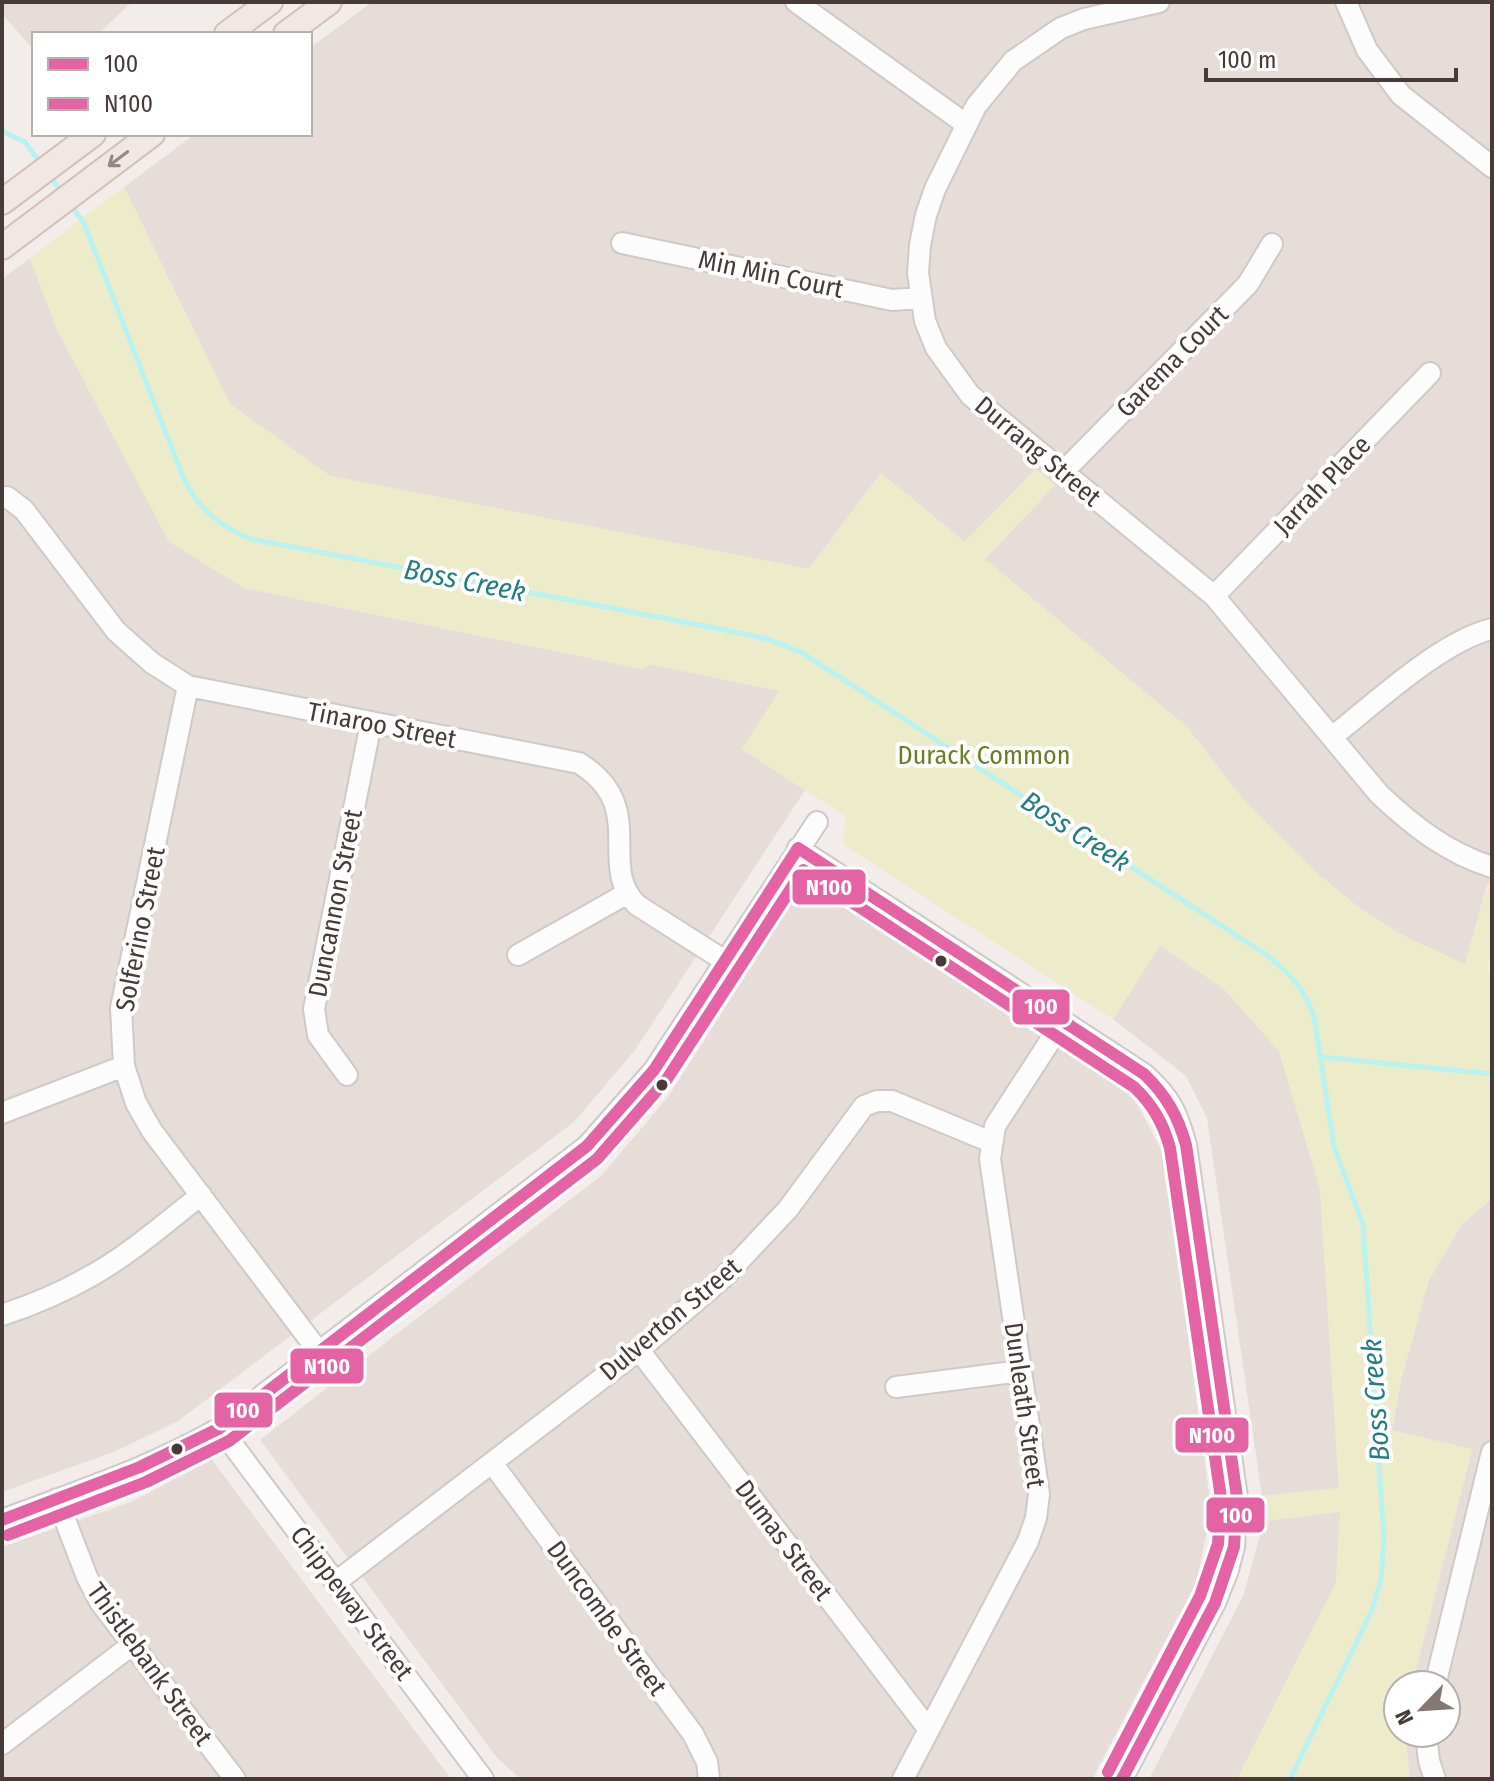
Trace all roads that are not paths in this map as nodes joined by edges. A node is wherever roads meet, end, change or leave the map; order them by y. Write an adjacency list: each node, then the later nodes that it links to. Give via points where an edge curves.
1 (270, 2): 7 (main road)
2 (329, 2): 8 (main road)
3 (796, 2): 9 (street)
4 (1159, 2): 6 (street, Durrang Street)
5 (1346, 2): 12 (street, via 1367,50 1401,95)
6 (1126, 6): 9 (street, Durrang Street, via 1061,28 1035,44 994,82)
7 (230, 32)
8 (289, 32)
9 (967, 125): 17 (street, Durrang Street, via 926,215)
10 (90, 136): 13 (main road)
11 (149, 136): 16 (main road, one-way to 16)
12 (1492, 167)
13 (2, 202)
14 (622, 243): 17 (street, Min Min Court, via 892,300)
15 (1272, 244): 19 (street, Garema Court, via 1248,284)
16 (2, 247)
17 (920, 298): 19 (street, Durrang Street, via 936,348 970,395)
18 (1430, 373): 21 (street, Jarrah Place)
19 (1063, 472): 21 (street, Durrang Street)
20 (2, 498): 23 (street, Tinaroo Street, via 24,510 116,631)
21 (1214, 596): 25 (street, Durrang Street)
22 (1492, 629): 25 (street, via 1452,645)
23 (188, 686): 24 (street, Tinaroo Street); 33 (street, Solferino Street, via 121,1008)
24 (371, 723): 29 (street, Tinaroo Street, via 579,763 597,774 617,808); 34 (street, Duncannon Street, via 314,1009 318,1035)
25 (1332, 737): 28 (street, Durrang Street, via 1403,817 1452,851)
26 (817, 822): 27 (street)
27 (798, 848): 31 (street); 32 (street)
28 (1492, 867)
29 (626, 894): 30 (street); 31 (street)
30 (518, 955)
31 (725, 961): 40 (street, via 654,1070 587,1146)
32 (1063, 1021): 36 (street, Dunleath Street, via 995,1126); 59 (street, via 1144,1074 1165,1093 1177,1114 1186,1145 1237,1497 1234,1547 1215,1603)
33 (124, 1066): 35 (street); 37 (street, Solferino Street, via 152,1131)
34 (347, 1075)
35 (2, 1113)
36 (991, 1142): 39 (street, Dulverton Street, via 892,1101 864,1106 756,1245); 41 (street, Dunleath Street)
37 (201, 1195): 38 (street, via 90,1277); 40 (street, Solferino Street)
38 (2, 1315)
39 (639, 1350): 45 (street, Dulverton Street); 52 (street, Dumas Street)
40 (319, 1352): 43 (street)
41 (1021, 1371): 42 (street); 52 (street, Dunleath Street, via 1039,1494 1036,1518)
42 (896, 1387)
43 (220, 1428): 46 (street, via 181,1451); 49 (street, Chippeway Street)
44 (1492, 1452): 47 (street)
45 (492, 1463): 49 (street, Dulverton Street); 57 (street, Duncombe Street, via 693,1734)
46 (57, 1499): 48 (street); 50 (street, Thistlebank Street, via 100,1602)
47 (1485, 1510): 51 (street)
48 (2, 1520)
49 (336, 1582): 56 (street, Chippeway Street)
50 (133, 1644): 53 (street); 55 (street, Thistlebank Street)
51 (1440, 1669)
52 (929, 1730): 58 (street, Dunleath Street)
53 (2, 1744)
54 (1428, 1749): 60 (street)
55 (235, 1779)
56 (483, 1779)
57 (709, 1779)
58 (903, 1779)
59 (1122, 1779)
60 (1435, 1779)

